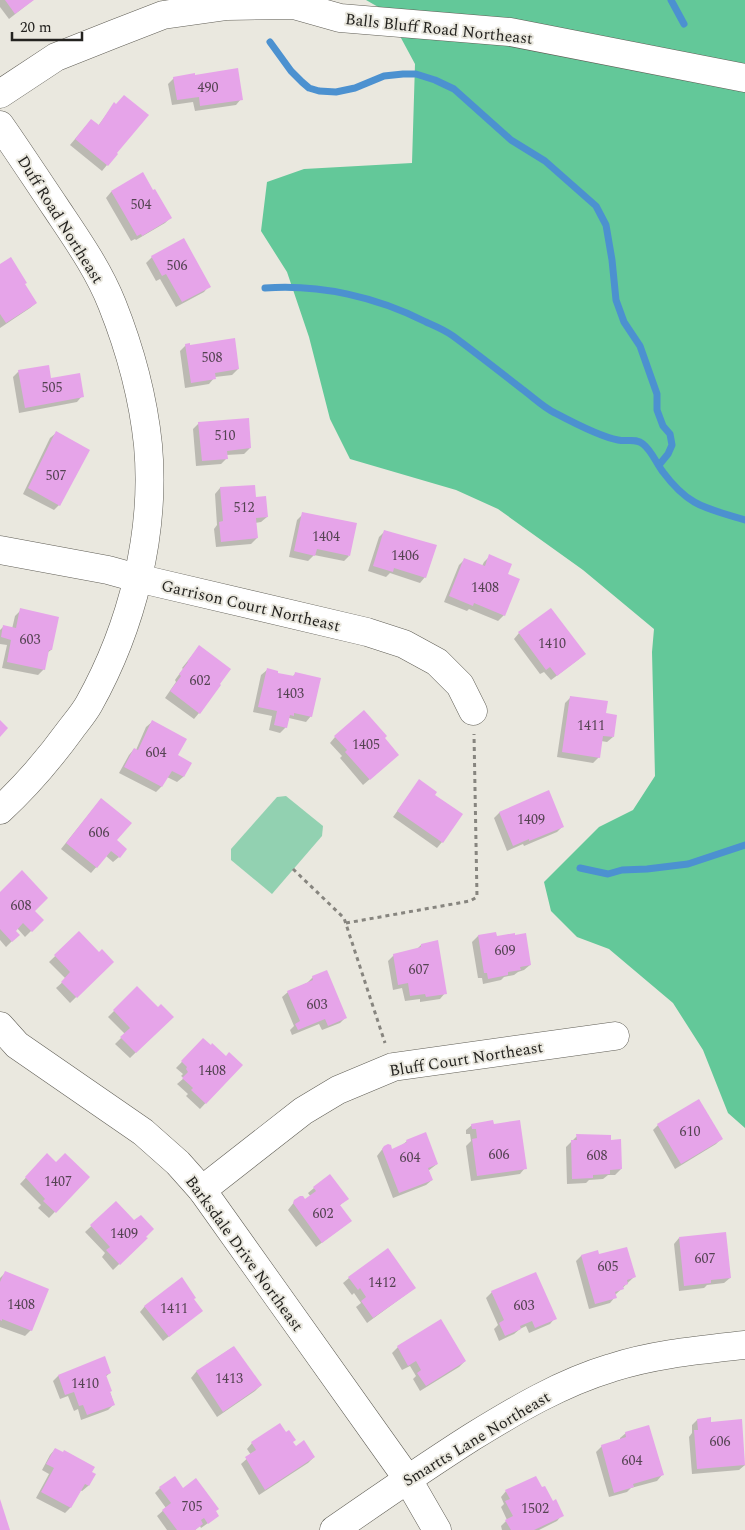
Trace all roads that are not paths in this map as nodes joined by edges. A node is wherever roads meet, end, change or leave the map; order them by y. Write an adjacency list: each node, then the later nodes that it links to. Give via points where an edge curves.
1 (745, 78): 2 (street, Balls Bluff Road Northeast, via 510,32 340,18 294,5 227,6 163,16 56,57)
2 (0, 94)
3 (0, 125): 5 (street, Duff Road Northeast, via 96,270 112,304 133,366 144,416 149,470 144,540)
4 (0, 550): 5 (street, Garrison Court Northeast)
5 (137, 578): 6 (street, Garrison Court Northeast, via 367,632 404,644 437,662 460,685); 7 (street, Duff Road Northeast, via 126,620 89,705 54,753)
6 (473, 711)
7 (0, 810)
8 (0, 1026): 10 (street, Barksdale Drive Northeast, via 18,1045 143,1132)
9 (615, 1036): 10 (street, Bluff Court Northeast, via 393,1067 338,1090 303,1111)
10 (202, 1190): 12 (street, Barksdale Drive Northeast)
11 (745, 1345): 12 (street, Smartts Lane Northeast, via 662,1355 611,1368 562,1386 519,1408)
12 (407, 1478): 13 (street, Smartts Lane Northeast); 14 (street, Barksdale Drive Northeast)
13 (334, 1530)
14 (437, 1530)

